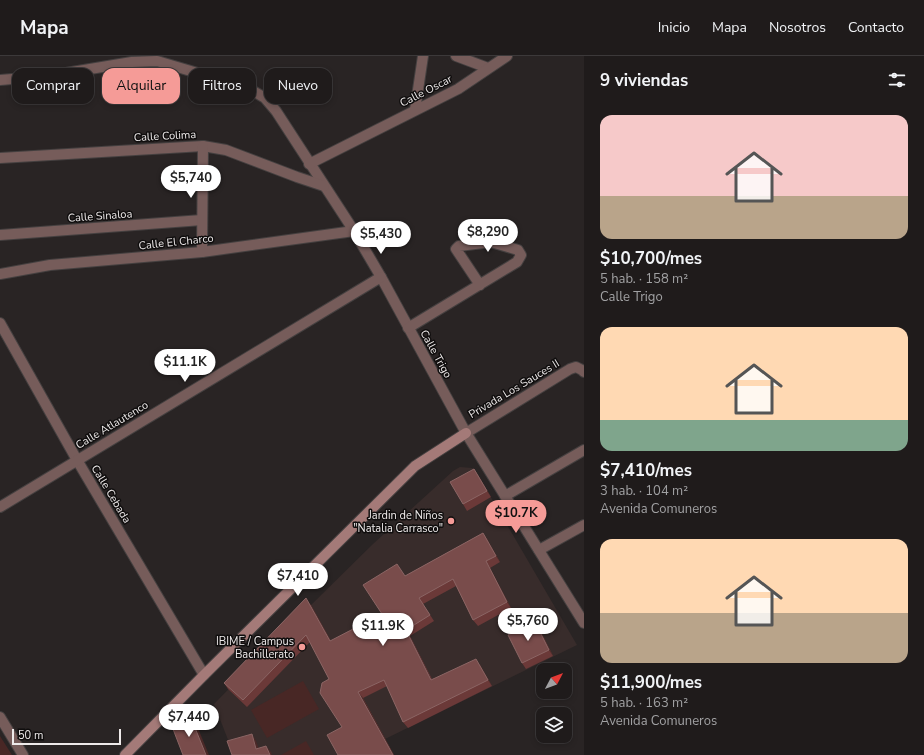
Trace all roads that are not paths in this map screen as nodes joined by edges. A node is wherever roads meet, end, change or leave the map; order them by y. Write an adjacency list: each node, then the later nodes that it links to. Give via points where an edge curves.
1 (423, 56): 6 (street)
2 (456, 56): 4 (street)
3 (507, 56): 4 (street, Calle Oscar)
4 (488, 68): 6 (street, Calle Oscar, via 458,89)
5 (0, 80): 9 (street, Calle Trigo, via 48,76 132,62 157,61 248,88 265,98)
6 (415, 110): 9 (street, Calle Oscar)
7 (203, 146): 8 (street, Calle Colima); 10 (street, Calle Colima, via 226,150); 11 (street)
8 (0, 158)
9 (310, 164): 10 (street, Calle Trigo)
10 (324, 186): 12 (street, Calle Trigo)
11 (202, 220): 13 (street, Calle Sinaloa); 14 (street)
12 (354, 231): 14 (street, Calle El Charco); 16 (street, Calle Trigo)
13 (0, 235)
14 (202, 252): 15 (street, Calle El Charco, via 50,265)
15 (0, 274)
16 (381, 277): 19 (street, Calle Trigo); 23 (street, Calle Atlautenco)
17 (480, 284): 17 (street, via 517,262 521,255 518,250 491,242 459,246 456,249 458,253); 19 (street)
18 (0, 323): 23 (street, Calle Cebada)
19 (408, 328): 21 (street, Calle Trigo)
20 (580, 370): 21 (street, Privada Los Sauces II, via 570,369)
21 (466, 433): 24 (street, Calle Trigo); 29 (main road, via 415,466)
22 (584, 450): 24 (street)
23 (77, 460): 25 (street, Calle Atlautenco); 29 (street, Calle Cebada)
24 (506, 496): 27 (street, Calle Trigo)
25 (0, 507)
26 (584, 525): 27 (street)
27 (539, 550): 28 (street, Calle Trigo)
28 (584, 623)
29 (204, 675): 32 (main road)
30 (0, 717): 31 (street)
31 (23, 755)
32 (125, 755)

